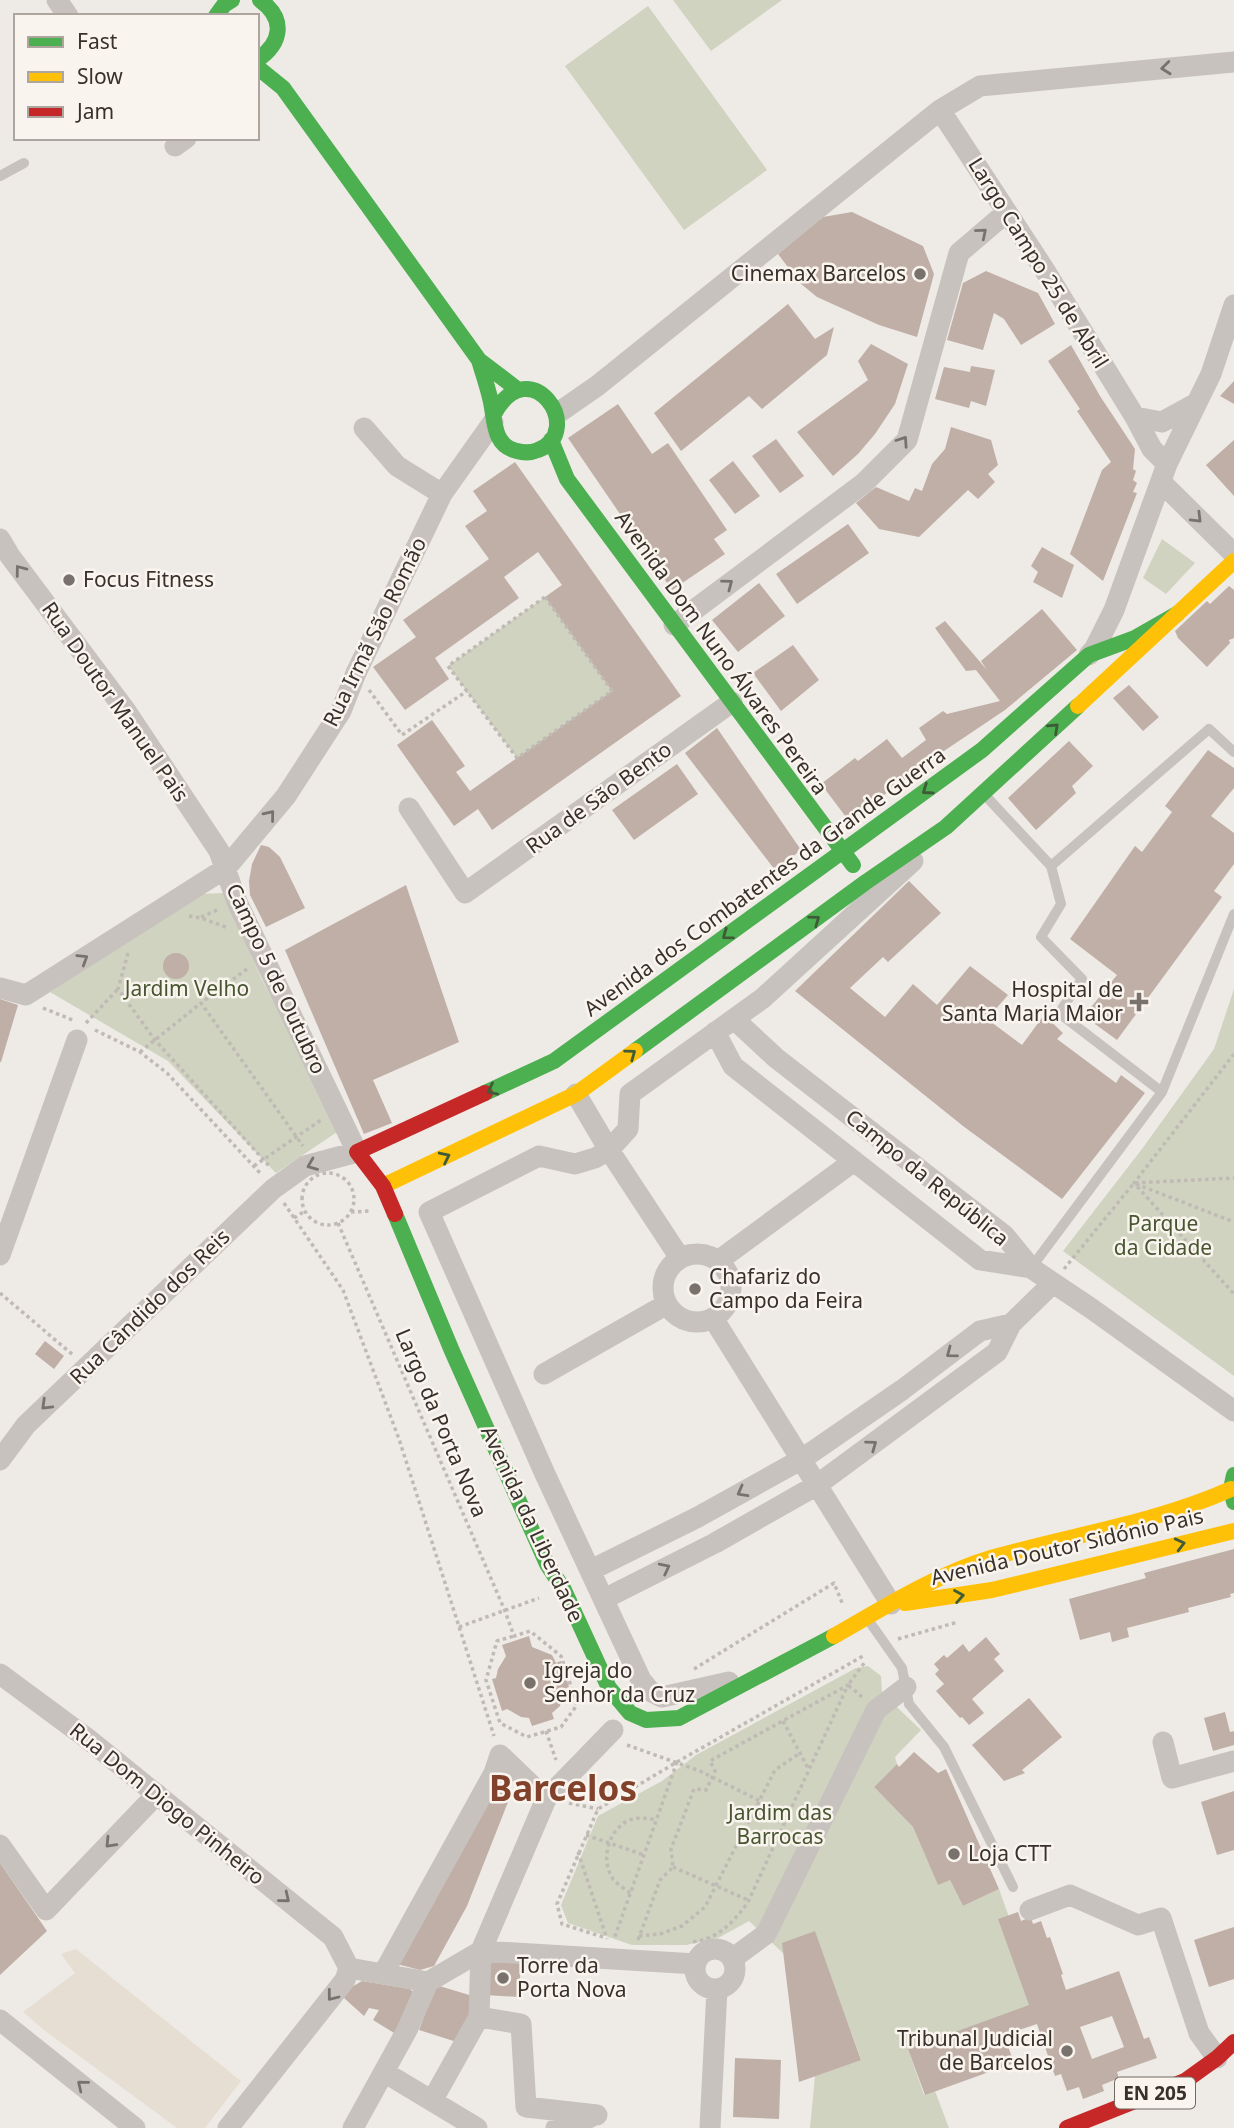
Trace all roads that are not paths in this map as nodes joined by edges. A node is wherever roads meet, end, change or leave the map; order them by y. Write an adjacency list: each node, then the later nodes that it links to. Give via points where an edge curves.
1 (232, 0): 4 (main road)
2 (260, 0): 5 (main road, via 271,8)
3 (288, 8): 5 (main road)
4 (217, 14)
5 (278, 25): 6 (main road)
6 (272, 49): 8 (main road); 8 (main road)
7 (1234, 62): 9 (street, one-way to 9, via 981,86)
8 (265, 76): 15 (main road)
9 (940, 110): 12 (street, Largo Campo 25 de Abril); 19 (street)
10 (24, 163): 11 (lane)
11 (0, 176)
12 (1007, 212): 20 (street, Largo Campo 25 de Abril); 34 (street, one-way to 12, via 864,483 908,440 958,253)
13 (1234, 305): 16 (street)
14 (1234, 352): 16 (street)
15 (479, 360): 17 (main road); 21 (main road)
16 (1210, 374): 18 (street)
17 (517, 389): 19 (main road, via 543,393); 21 (main road, via 502,398)
18 (1195, 404): 20 (street, via 1162,422); 27 (street)
19 (558, 413): 23 (main road)
20 (1135, 417): 27 (street, Largo Campo 25 de Abril)
21 (493, 418): 24 (main road); 26 (street, Rua Irmã São Romão)
22 (364, 428): 29 (street, via 397,466)
23 (551, 440): 25 (main road); 28 (main road, Avenida Dom Nuno Álvares Pereira)
24 (504, 445): 25 (main road, Avenida Dom Nuno Álvares Pereira); 26 (street)
25 (529, 453): 28 (main road, Avenida Dom Nuno Álvares Pereira)
26 (468, 458): 29 (street, Rua Irmã São Romão)
27 (1164, 473): 31 (street, Largo Campo 25 de Abril, one-way to 31); 35 (street, via 1114,610)
28 (567, 479): 34 (main road, Avenida Dom Nuno Álvares Pereira)
29 (442, 494): 46 (street, Rua Irmã São Romão, one-way to 29, via 293,785 341,711)
30 (0, 539): 46 (street, Rua Doutor Manuel Pais, one-way to 30, via 126,711)
31 (1234, 554)
32 (1234, 561): 33 (main road, Avenida dos Combatentes da Grande Guerra)
33 (1177, 614): 35 (main road, Avenida dos Combatentes da Grande Guerra, via 1135,638); 40 (main road, Avenida dos Combatentes da Grande Guerra, one-way to 33)
34 (674, 625): 36 (main road, Avenida Dom Nuno Álvares Pereira)
35 (1088, 655): 37 (main road, Avenida dos Combatentes da Grande Guerra)
36 (732, 702): 42 (street, Rua de São Bento, via 465,893); 44 (main road, Avenida Dom Nuno Álvares Pereira)
37 (982, 750): 39 (main road, Avenida dos Combatentes da Grande Guerra); 40 (main road, via 995,759)
38 (1234, 752): 45 (lane, via 1209,729)
39 (958, 768): 41 (main road, via 967,784); 44 (main road, Avenida dos Combatentes da Grande Guerra, one-way to 44)
40 (1004, 775): 41 (main road, Avenida dos Combatentes da Grande Guerra)
41 (984, 794): 43 (main road, Avenida dos Combatentes da Grande Guerra); 45 (lane)
42 (409, 808)
43 (946, 827): 47 (main road, Avenida dos Combatentes da Grande Guerra); 48 (street)
44 (841, 851): 47 (main road, Avenida Dom Nuno Álvares Pereira); 54 (main road, Avenida dos Combatentes da Grande Guerra, one-way to 54)
45 (1051, 866): 56 (lane, via 1061,904 1041,937 1082,979 1059,1013)
46 (226, 868): 50 (street, Campo 5 de Outubro, one-way to 46, via 33,1001); 59 (street, Campo 5 de Outubro, via 237,902)
47 (866, 882): 48 (street); 57 (main road, Avenida dos Combatentes da Grande Guerra, one-way to 47)
48 (859, 913): 51 (street)
49 (1234, 914): 56 (lane)
50 (0, 988)
51 (734, 1019): 53 (street); 65 (street, Campo da República, via 776,1058 1004,1235)
52 (80, 1032): 62 (street)
53 (715, 1032): 58 (street, via 630,1094 628,1129); 60 (street, via 733,1066)
54 (566, 1052): 55 (main road, Avenida dos Combatentes da Grande Guerra); 57 (main road, via 580,1065)
55 (542, 1067): 57 (main road, via 547,1086); 59 (main road, Avenida dos Combatentes da Grande Guerra, one-way to 59)
56 (1162, 1092): 65 (lane)
57 (574, 1094): 58 (street); 61 (main road, Avenida dos Combatentes da Grande Guerra, one-way to 57)
58 (609, 1150): 63 (street); 78 (street, via 575,1164 539,1156 429,1212)
59 (357, 1152): 61 (main road, Avenida da Liberdade); 74 (street, Rua Cândido dos Reis, one-way to 74, via 305,1166 274,1185)
60 (854, 1161): 64 (street); 65 (street, via 980,1260)
61 (383, 1186): 80 (main road, Avenida da Liberdade)
62 (0, 1255)
63 (680, 1258): 64 (street, via 706,1255); 67 (street, via 664,1278)
64 (718, 1261): 68 (street, via 731,1284 723,1309)
65 (1031, 1268): 66 (street, Campo da República)
66 (1052, 1284): 69 (street); 73 (street, Campo da República)
67 (667, 1304): 68 (street, via 687,1321); 70 (street)
68 (713, 1318): 76 (street)
69 (1011, 1324): 71 (street, one-way to 71, via 980,1331); 72 (street, via 997,1352)
70 (544, 1374)
71 (902, 1390): 72 (street); 76 (street)
72 (919, 1411): 79 (street, one-way to 72)
73 (1231, 1414)
74 (26, 1424): 75 (street); 77 (street, Rua Cândido dos Reis)
75 (0, 1429)
76 (802, 1459): 79 (street); 82 (street, one-way to 82)
77 (0, 1460)
78 (545, 1474): 80 (street); 85 (street)
79 (817, 1485): 84 (street); 87 (street)
80 (513, 1487): 89 (main road, Avenida da Liberdade, via 609,1688 630,1713 646,1720 679,1718)
81 (1233, 1489): 87 (main road, Avenida Doutor Sidónio Pais, via 1166,1513 989,1559 932,1581)
82 (698, 1517): 84 (street); 85 (street)
83 (1234, 1531): 87 (main road, Avenida Doutor Sidónio Pais, one-way to 83, via 992,1590)
84 (715, 1543): 86 (street, one-way to 84)
85 (592, 1570): 86 (street)
86 (604, 1599): 89 (street, via 641,1680 662,1697)
87 (891, 1604): 88 (main road, Avenida da Liberdade)
88 (867, 1618): 89 (main road, Avenida da Liberdade); 91 (lane, via 902,1668)
89 (780, 1666)
90 (0, 1674): 95 (street, Rua Dom Diogo Pinheiro)
91 (906, 1687): 98 (lane, via 909,1704 944,1747); 101 (street, via 876,1710 766,1934)
92 (613, 1730): 96 (street)
93 (1163, 1742): 94 (street, via 1172,1777)
94 (1234, 1761)
95 (157, 1794): 97 (street, one-way to 97, via 46,1910); 103 (street, Rua Dom Diogo Pinheiro, one-way to 103, via 333,1937)
96 (546, 1799): 100 (street); 104 (street, via 500,1755)
97 (0, 1845)
98 (1013, 1888)
99 (1030, 1910): 110 (street, via 1070,1895 1138,1925 1161,1919 1199,2034)
100 (481, 1951): 102 (street); 105 (street); 107 (street)
101 (732, 1959): 102 (street, via 712,1950); 106 (street, via 733,1978)
102 (696, 1964): 106 (street, via 697,1979)
103 (349, 1968): 104 (street); 115 (street, one-way to 115, via 345,1980)
104 (383, 1974): 105 (street)
105 (428, 1982): 111 (street)
106 (716, 1989): 119 (street)
107 (479, 2017): 112 (street); 113 (street, via 521,2024 526,2107)
108 (0, 2020): 114 (street, one-way to 108)
109 (1234, 2042): 110 (main road, EN 205)
110 (1217, 2059): 120 (main road, EN 205, via 1185,2081)
111 (384, 2072): 112 (street); 116 (street)
112 (432, 2101): 117 (street)
113 (600, 2122): 118 (street)
114 (135, 2128)
115 (228, 2128)
116 (353, 2128)
117 (477, 2128)
118 (556, 2128)
119 (710, 2128)
120 (1067, 2128)

